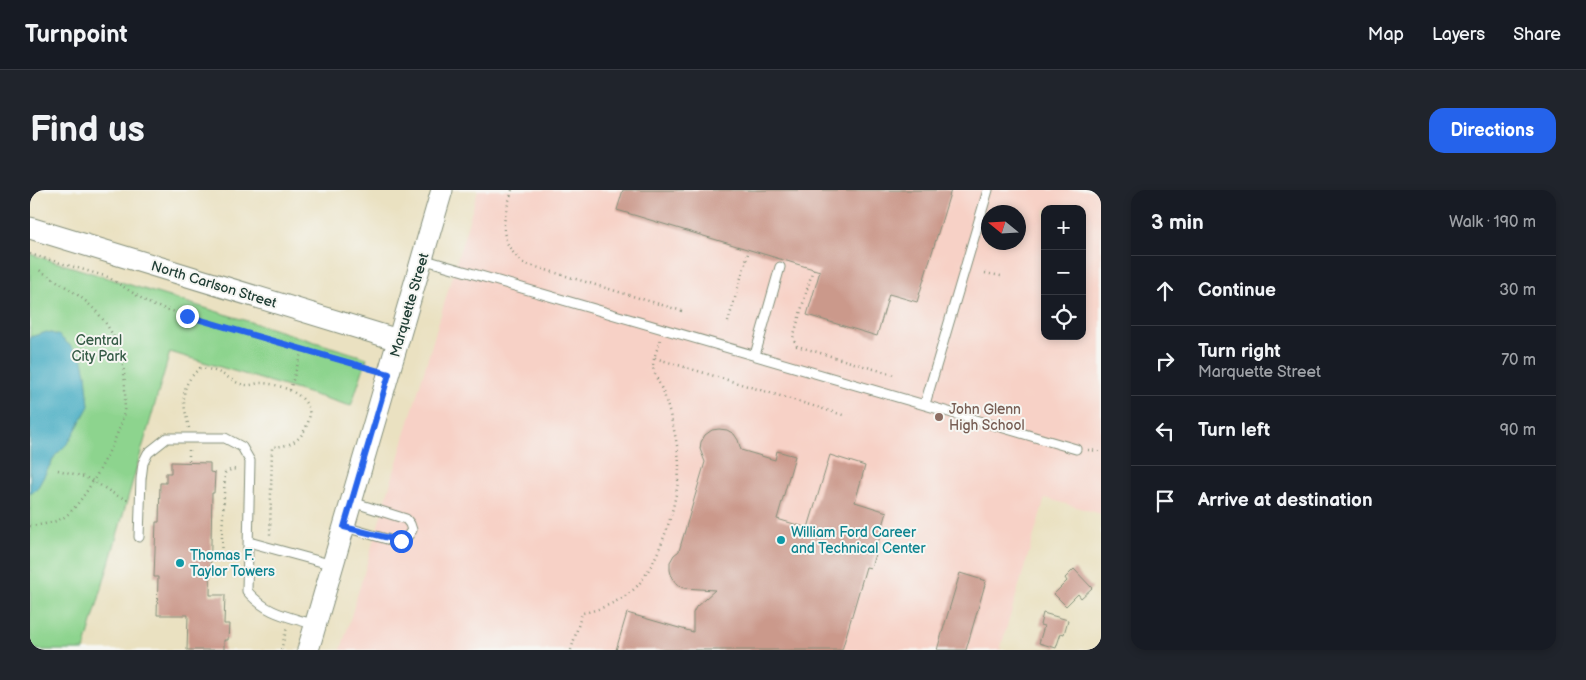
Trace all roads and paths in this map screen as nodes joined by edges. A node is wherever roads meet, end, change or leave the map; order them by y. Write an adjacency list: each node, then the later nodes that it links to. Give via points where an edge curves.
1 (442, 190): 7 (street, Marquette Street)
2 (512, 190): 13 (path, via 503,227 506,242 523,263)
3 (988, 190): 23 (lane)
4 (30, 228): 16 (street, North Carlson Street)
5 (749, 250): 14 (path)
6 (30, 254): 17 (path, via 108,278 152,305)
7 (422, 259): 16 (street, Marquette Street); 18 (lane)
8 (780, 267): 18 (lane)
9 (813, 269): 21 (path, via 793,338 797,346)
10 (39, 270): 30 (path, via 86,300 108,326 120,351 125,383 124,416)
11 (985, 273): 12 (path)
12 (1001, 276)
13 (682, 311)
14 (728, 322)
15 (660, 339): 19 (path)
16 (398, 340): 20 (street, Marquette Street)
17 (302, 350): 20 (path); 22 (path)
18 (755, 355): 23 (lane)
19 (655, 358): 24 (path); 43 (path, via 652,367 672,418 679,466 672,511 653,560 638,585 595,611 582,613)
20 (389, 374): 32 (street, Marquette Street)
21 (894, 375)
22 (290, 390): 25 (path, via 260,383 246,385 216,371 200,368 189,377 184,390); 36 (path, via 306,402 310,414 307,427 298,439 284,447 272,447)
23 (925, 404): 27 (lane)
24 (843, 415)
25 (189, 429)
26 (189, 446): 28 (path)
27 (1076, 449)
28 (189, 461)
29 (58, 470): 30 (path)
30 (94, 481): 31 (path, via 119,497); 33 (path, via 80,502 63,518)
31 (135, 502)
32 (352, 502): 34 (street, Marquette Street); 34 (lane, via 406,519 412,530 405,540 397,542)
33 (30, 526)
34 (344, 527): 38 (street, Marquette Street)
35 (139, 537): 37 (lane, via 141,479 148,453 167,438 225,438 242,447 250,461)
36 (270, 538)
37 (249, 542): 38 (lane); 39 (lane, via 248,591 258,603 275,613)
38 (333, 565): 39 (street, Marquette Street)
39 (316, 625): 42 (street, Marquette Street)
40 (288, 626): 41 (path)
41 (281, 650)
42 (308, 650)
43 (571, 650)

